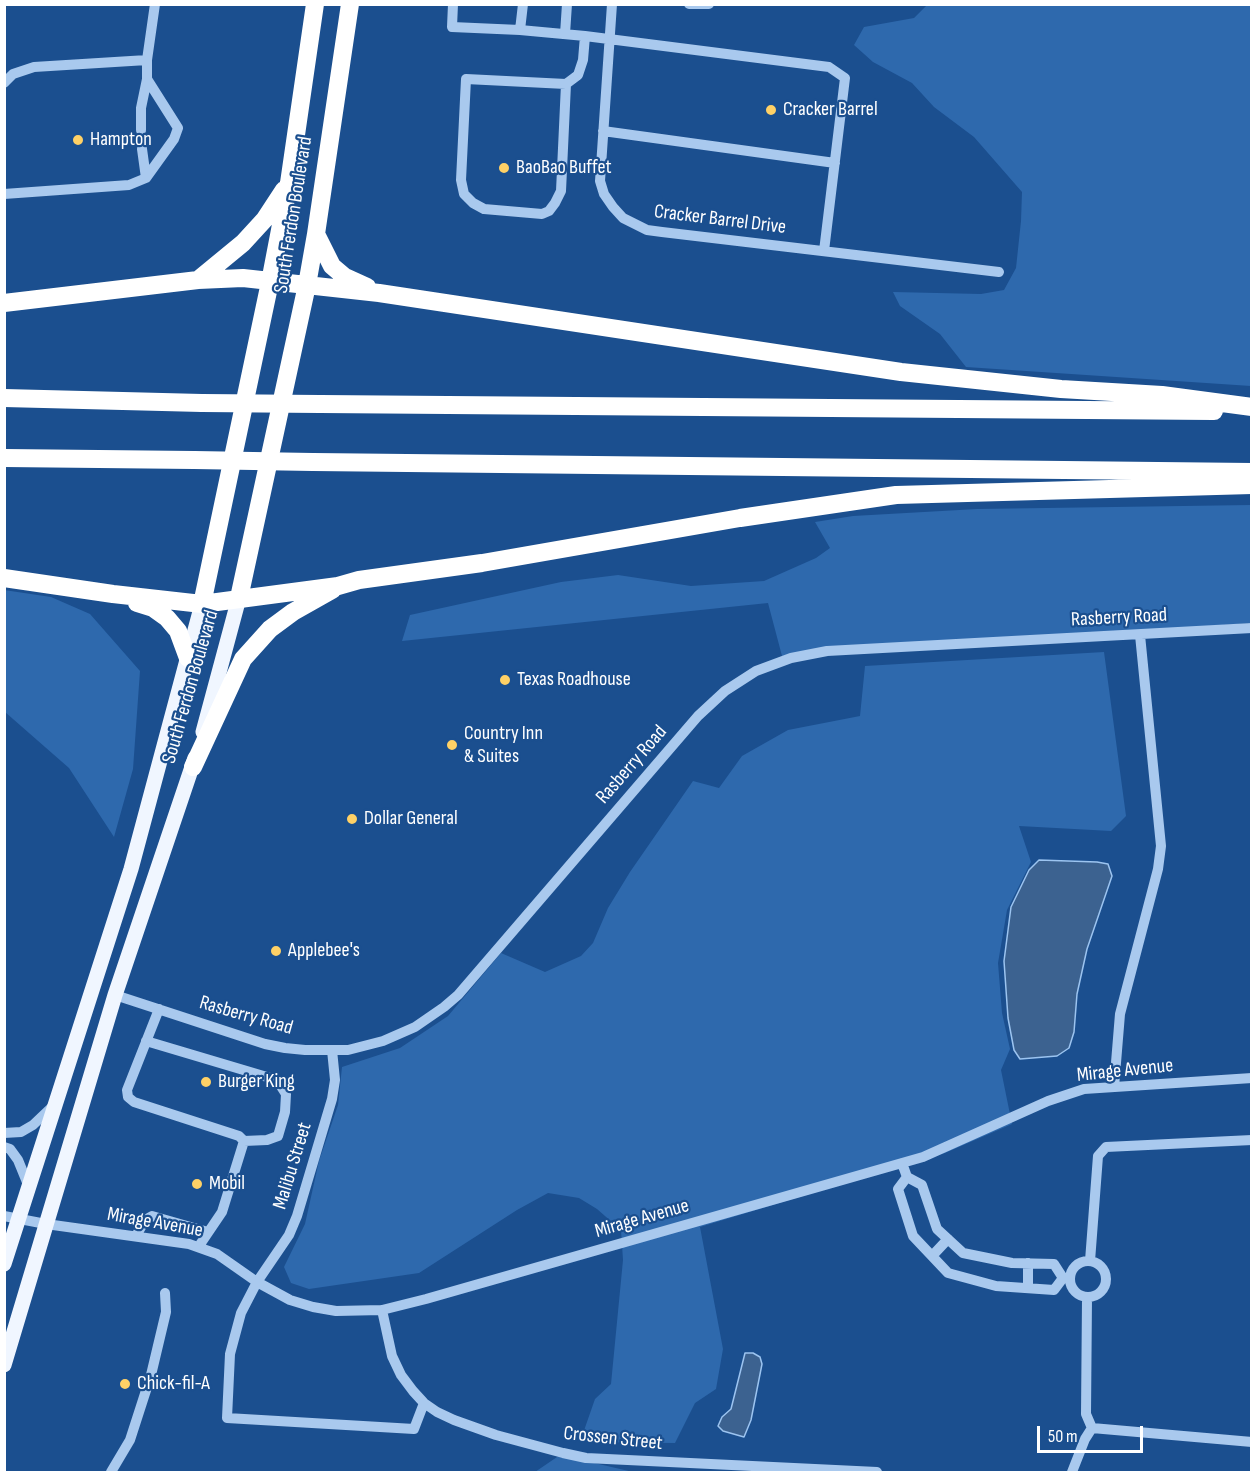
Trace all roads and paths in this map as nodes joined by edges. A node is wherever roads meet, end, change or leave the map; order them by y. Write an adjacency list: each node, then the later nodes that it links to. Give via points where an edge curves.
1 (155, 4): 14 (street)
2 (315, 4): 23 (highway, South Ferdon Boulevard)
3 (350, 4): 25 (highway, South Ferdon Boulevard)
4 (453, 4): 10 (street, via 452,27)
5 (523, 4): 10 (street)
6 (567, 4): 11 (street)
7 (612, 4): 13 (street, Cracker Barrel Drive)
8 (689, 4): 9 (street)
9 (709, 4)
10 (520, 30): 11 (street)
11 (565, 34): 12 (street)
12 (585, 36): 13 (street); 17 (street, via 578,75)
13 (609, 39): 19 (street, Cracker Barrel Drive); 21 (street, via 829,67 845,78)
14 (147, 60): 15 (street); 16 (street, via 34,67 13,74)
15 (147, 79): 18 (street); 22 (street, via 178,128)
16 (4, 83)
17 (566, 84): 17 (street, via 466,79 461,180 464,194 473,203 484,209 542,214 555,204 561,191)
18 (141, 130)
19 (603, 131): 21 (street); 26 (street, Cracker Barrel Drive, via 600,181 604,194 623,218 634,225 662,232)
20 (142, 149): 22 (street)
21 (835, 163): 26 (street)
22 (147, 178): 24 (street, via 129,185)
23 (288, 183): 28 (highway, via 265,219 243,243); 29 (highway, South Ferdon Boulevard)
24 (4, 194)
25 (316, 234): 30 (highway, South Ferdon Boulevard); 31 (highway, via 332,266 345,277)
26 (824, 251): 27 (street, Cracker Barrel Drive)
27 (999, 272)
28 (198, 280): 29 (highway, via 243,278); 32 (highway)
29 (270, 282): 30 (highway); 43 (highway, South Ferdon Boulevard)
30 (307, 285): 31 (highway); 42 (highway, South Ferdon Boulevard)
31 (379, 293): 34 (highway, via 901,372 1162,395)
32 (4, 303)
33 (4, 398): 35 (highway, bridge)
34 (1251, 407)
35 (1251, 412)
36 (4, 458): 37 (highway, bridge)
37 (1251, 472)
38 (1251, 485): 40 (highway, via 896,495)
39 (4, 578): 41 (highway)
40 (338, 586): 42 (highway); 47 (highway, via 270,629 243,659)
41 (113, 594): 43 (highway); 46 (highway, via 153,608 167,618 178,631)
42 (239, 598): 43 (highway); 47 (main road, South Ferdon Boulevard)
43 (202, 604): 46 (main road, South Ferdon Boulevard)
44 (1251, 628): 45 (street, Rasberry Road)
45 (1140, 635): 51 (street, Rasberry Road, via 826,651 790,658 756,671 725,691 698,716 458,995 399,1035 365,1046); 53 (street, via 1161,846 1120,1014)
46 (188, 658): 54 (main road, South Ferdon Boulevard, via 131,869)
47 (193, 767): 48 (main road, South Ferdon Boulevard)
48 (115, 995): 49 (street, Rasberry Road); 63 (main road, South Ferdon Boulevard)
49 (159, 1009): 50 (street); 51 (street, Rasberry Road, via 265,1044)
50 (146, 1041): 57 (street, via 127,1090 128,1097); 57 (street, via 277,1080 286,1094 278,1136)
51 (332, 1050): 73 (street, Malibu Street, via 332,1099 297,1216)
52 (1251, 1078): 53 (street, Mirage Avenue)
53 (1114, 1088): 59 (street, Mirage Avenue, via 1084,1089 1048,1101)
54 (57, 1102): 55 (street, via 33,1125 21,1132); 61 (main road, South Ferdon Boulevard)
55 (4, 1133)
56 (1251, 1140): 69 (street, via 1106,1148 1098,1156)
57 (244, 1141): 64 (street, via 222,1212)
58 (4, 1147): 61 (street, via 18,1160)
59 (902, 1163): 60 (street); 77 (street, Mirage Avenue)
60 (907, 1177): 66 (street, via 922,1185 937,1229); 68 (street, via 898,1189 904,1208 913,1236)
61 (29, 1187): 62 (main road, South Ferdon Boulevard)
62 (12, 1217): 63 (street, Mirage Avenue); 71 (main road, South Ferdon Boulevard)
63 (46, 1224): 65 (street, Mirage Avenue); 78 (main road, South Ferdon Boulevard)
64 (208, 1232): 65 (street, via 152,1216); 67 (street)
65 (136, 1236): 67 (street, Mirage Avenue)
66 (948, 1239): 68 (street); 70 (street, via 963,1253)
67 (199, 1246): 73 (street, Mirage Avenue)
68 (932, 1256): 74 (street, via 948,1273 996,1286)
69 (1090, 1261): 72 (street, via 1077,1265); 76 (street, via 1101,1266 1107,1278 1103,1290)
70 (1028, 1263): 72 (street, via 1054,1264); 74 (street)
71 (4, 1264)
72 (1066, 1278): 74 (street, via 1054,1290); 76 (street, via 1075,1292)
73 (257, 1282): 77 (street, Mirage Avenue, via 313,1307); 79 (street, Malibu Street, via 241,1313 230,1354 227,1418 414,1429)
74 (1028, 1287)
75 (165, 1293): 83 (street, via 166,1311 151,1375 130,1440)
76 (1087, 1298): 80 (street, via 1086,1414)
77 (382, 1310): 79 (street, Crossen Street, via 392,1356 401,1375)
78 (4, 1365)
79 (424, 1403): 82 (street, Crossen Street, via 454,1420 563,1454)
80 (1092, 1428): 81 (street); 85 (street)
81 (1251, 1442)
82 (701, 1468): 84 (street, Crossen Street)
83 (111, 1473)
84 (877, 1473)
85 (1072, 1473)

